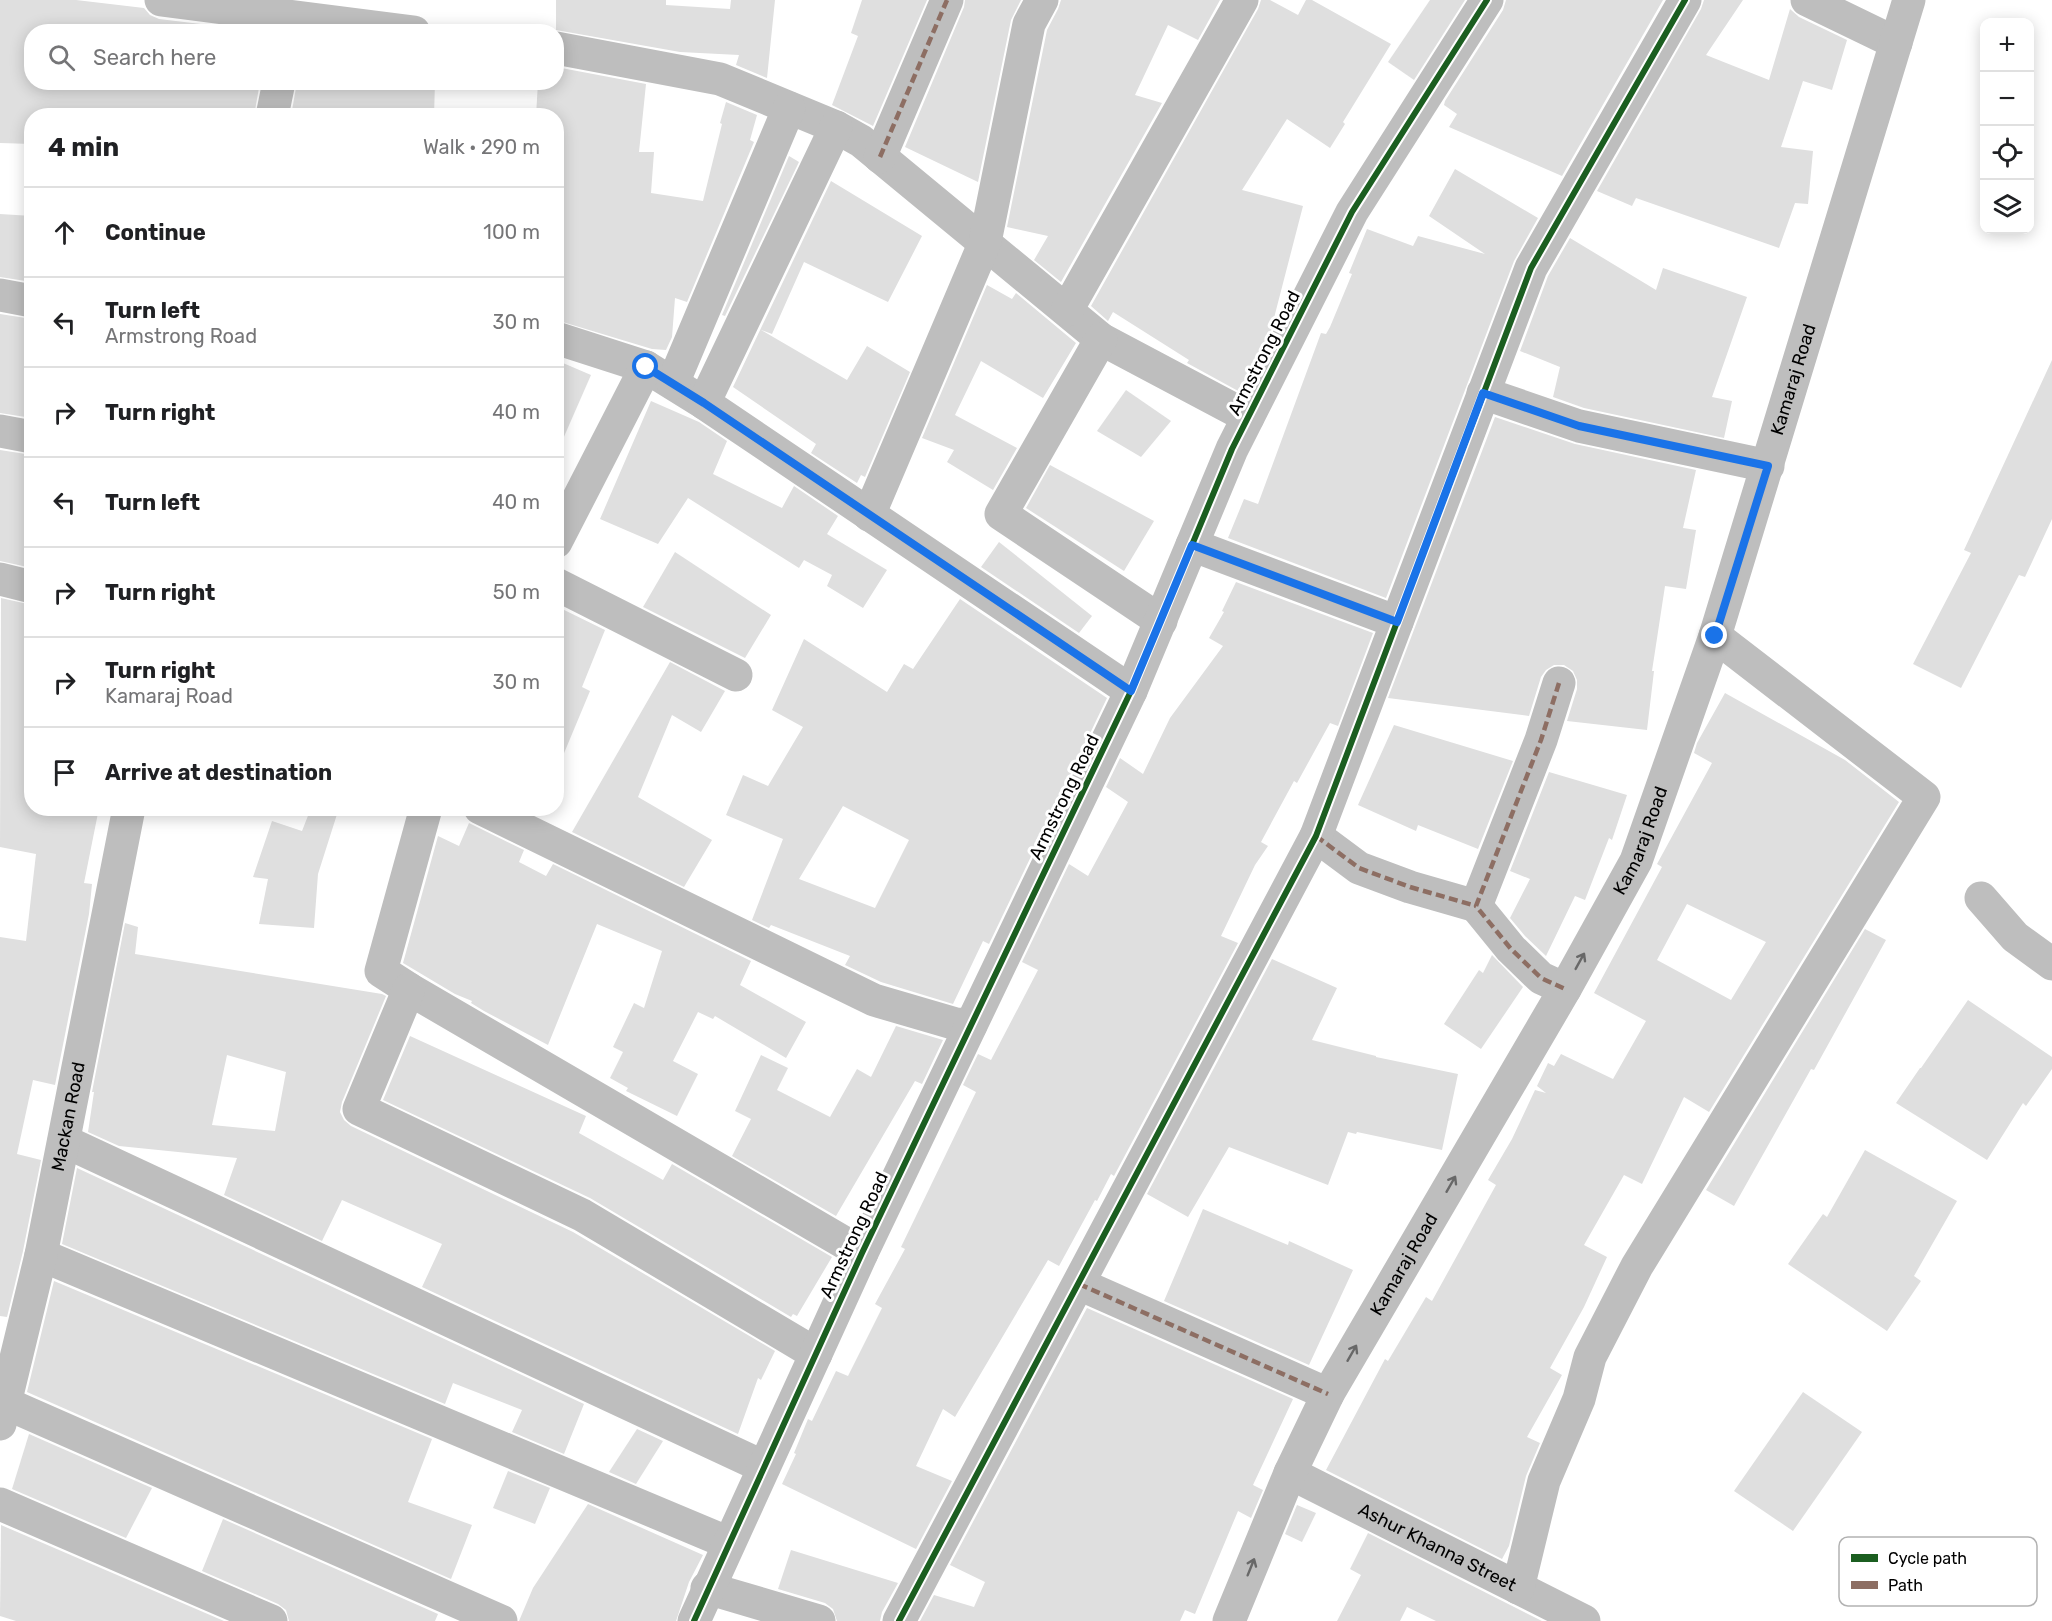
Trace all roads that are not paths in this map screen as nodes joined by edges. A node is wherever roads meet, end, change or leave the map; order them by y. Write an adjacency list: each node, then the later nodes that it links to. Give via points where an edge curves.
1 (161, 0): 9 (street)
2 (947, 0): 17 (street)
3 (1042, 0): 18 (street, via 1029,24)
4 (1242, 0): 21 (street)
5 (1487, 0): 27 (street, Armstrong Road, via 1352,212)
6 (1685, 0): 25 (street, via 1531,268)
7 (1807, 0): 11 (street)
8 (1909, 0): 11 (street, Kamaraj Road)
9 (292, 16): 10 (street)
10 (353, 24)
11 (1896, 43): 30 (street, Kamaraj Road)
12 (564, 49): 15 (street, via 720,79)
13 (277, 90): 14 (street)
14 (274, 108)
15 (789, 108): 16 (street); 24 (street)
16 (836, 127): 17 (street); 26 (street)
17 (880, 157): 18 (street)
18 (985, 242): 21 (street); 31 (street)
19 (0, 295): 20 (street)
20 (24, 300)
21 (1067, 310): 22 (street)
22 (1101, 339): 27 (street); 37 (street, via 1001,514)
23 (564, 341): 24 (street)
24 (659, 375): 26 (street); 32 (street)
25 (1483, 393): 30 (street, via 1579,426); 38 (street)
26 (704, 403): 31 (street)
27 (1248, 417): 33 (street, Armstrong Road)
28 (0, 431): 29 (street)
29 (24, 436)
30 (1768, 466): 39 (street, Kamaraj Road)
31 (869, 515): 42 (street)
32 (564, 529)
33 (1192, 545): 37 (street, Armstrong Road); 38 (street)
34 (0, 579): 35 (street)
35 (24, 585)
36 (564, 588): 40 (street)
37 (1161, 621): 42 (street, Armstrong Road)
38 (1397, 622): 46 (street)
39 (1715, 636): 51 (street, Kamaraj Road, one-way to 39, via 1636,861); 65 (street, via 1924,797 1637,1266 1590,1357 1579,1399 1544,1481)
40 (736, 675)
41 (1559, 683): 48 (street, via 1541,740)
42 (1131, 691): 52 (street, Armstrong Road)
43 (127, 816): 53 (street, Mackan Road)
44 (424, 816): 50 (street, via 381,971)
45 (496, 816): 52 (street, via 874,1000)
46 (1316, 836): 48 (street, via 1359,868); 56 (street)
47 (1981, 898): 49 (street, via 2015,937)
48 (1476, 906): 51 (street, via 1541,978)
49 (2052, 964)
50 (409, 989): 54 (street); 57 (street, via 358,1109 582,1215)
51 (1565, 989): 58 (street, Kamaraj Road, one-way to 51)
52 (971, 1025): 54 (street, Armstrong Road)
53 (64, 1141): 55 (street, Mackan Road); 60 (street)
54 (862, 1253): 57 (street, Armstrong Road)
55 (41, 1255): 59 (street, Mackan Road); 63 (street)
56 (1078, 1284): 58 (street); 70 (street)
57 (816, 1354): 60 (street, Armstrong Road)
58 (1328, 1394): 61 (street, Kamaraj Road)
59 (2, 1414): 67 (street)
60 (764, 1467): 63 (street, Armstrong Road)
61 (1290, 1473): 65 (street, Ashur Khanna Street); 71 (street, Kamaraj Road, one-way to 61)
62 (0, 1504): 66 (street)
63 (729, 1543): 64 (street, Armstrong Road)
64 (707, 1588): 68 (street, Armstrong Road); 69 (street)
65 (1518, 1588): 72 (street, Ashur Khanna Street)
66 (270, 1621)
67 (501, 1621)
68 (694, 1621)
69 (819, 1621)
70 (899, 1621)
71 (1229, 1621)
72 (1584, 1621)

